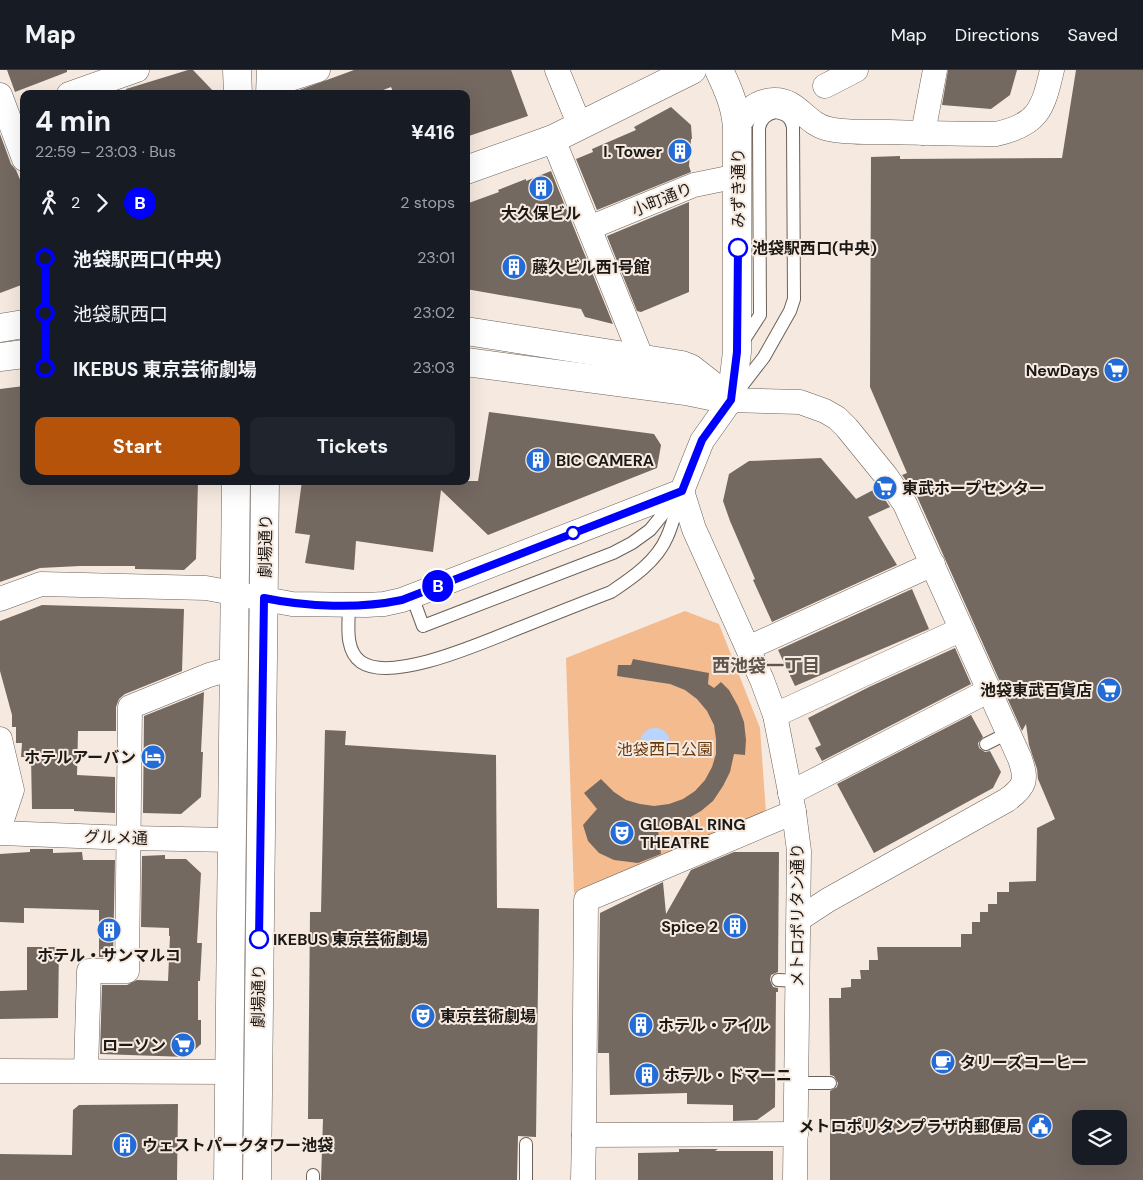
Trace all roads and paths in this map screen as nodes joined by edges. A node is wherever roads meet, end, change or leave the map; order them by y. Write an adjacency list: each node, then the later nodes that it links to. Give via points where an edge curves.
1 (137, 70): 10 (street)
2 (238, 70): 14 (street)
3 (318, 70): 11 (street)
4 (557, 70): 16 (street)
5 (692, 70): 16 (street)
6 (718, 70): 17 (street, みずき通り, via 729,90)
7 (856, 70): 12 (street)
8 (936, 70): 18 (street)
9 (1052, 70): 18 (street, via 1039,111 1012,131 996,134)
10 (103, 82): 13 (street)
11 (270, 83)
12 (824, 86)
13 (80, 90)
14 (238, 90)
15 (8, 109): 20 (street)
16 (580, 126): 19 (street)
17 (738, 129): 18 (street, via 750,109 761,102 776,100 793,105 813,124 829,130); 22 (street, みずき通り)
18 (923, 133)
19 (554, 139): 21 (street); 23 (street)
20 (20, 146)
21 (470, 169)
22 (738, 176): 23 (street, 小町通り, via 694,185); 27 (street, みずき通り)
23 (589, 228): 30 (street)
24 (20, 325): 25 (street)
25 (0, 328)
26 (470, 332): 30 (street)
27 (737, 352): 32 (street, みずき通り); 32 (lane, via 760,315 759,128 769,114 782,113 791,120 793,127 794,298 764,357)
28 (20, 354): 29 (street)
29 (0, 357)
30 (642, 359): 32 (street, via 690,368)
31 (470, 363): 32 (street, via 686,391)
32 (731, 400): 35 (street, via 702,440); 36 (street, via 800,402 836,418 896,489)
33 (236, 485): 37 (street, 劇場通り)
34 (265, 485): 39 (street, 劇場通り)
35 (682, 491): 38 (street); 38 (lane, via 650,530 632,543 468,609 423,626); 41 (lane, via 667,538 644,568 624,583 611,592 444,657 387,668 360,662 349,641); 43 (street, メトロポリタン通り, via 694,530)
36 (933, 564): 42 (street); 43 (street)
37 (235, 592): 39 (street); 40 (street, via 206,588 41,584); 44 (street, 劇場通り)
38 (412, 596): 41 (street, via 384,604)
39 (264, 598): 41 (street, via 292,604); 65 (street, 劇場通り)
40 (0, 599)
41 (349, 605)
42 (960, 630): 45 (street); 46 (street)
43 (748, 648): 46 (street, メトロポリタン通り)
44 (234, 668): 53 (street, via 130,707); 54 (street, 劇場通り)
45 (988, 691): 47 (street); 50 (street)
46 (776, 715): 50 (street, メトロポリタン通り)
47 (1008, 733): 49 (lane); 55 (street, via 1024,771 1024,784 1017,793)
48 (0, 739): 51 (street, via 12,790)
49 (986, 744)
50 (792, 802): 55 (street, メトロポリタン通り, via 799,852); 62 (street, via 586,900)
51 (0, 826)
52 (0, 833): 53 (street, グルメ通)
53 (130, 838): 54 (street, グルメ通); 56 (street, via 127,971 89,971)
54 (232, 840): 58 (street, 劇場通り)
55 (798, 920): 59 (street, メトロポリタン通り, via 788,981)
56 (86, 1070): 57 (street); 58 (street)
57 (0, 1071)
58 (230, 1072): 64 (street, 劇場通り)
59 (796, 1083): 60 (lane); 61 (street, メトロポリタン通り)
60 (830, 1083)
61 (796, 1134): 62 (street); 68 (street, メトロポリタン通り)
62 (584, 1135): 67 (street)
63 (526, 1144): 66 (lane)
64 (228, 1180)
65 (256, 1180)
66 (526, 1180)
67 (583, 1180)
68 (795, 1180)

